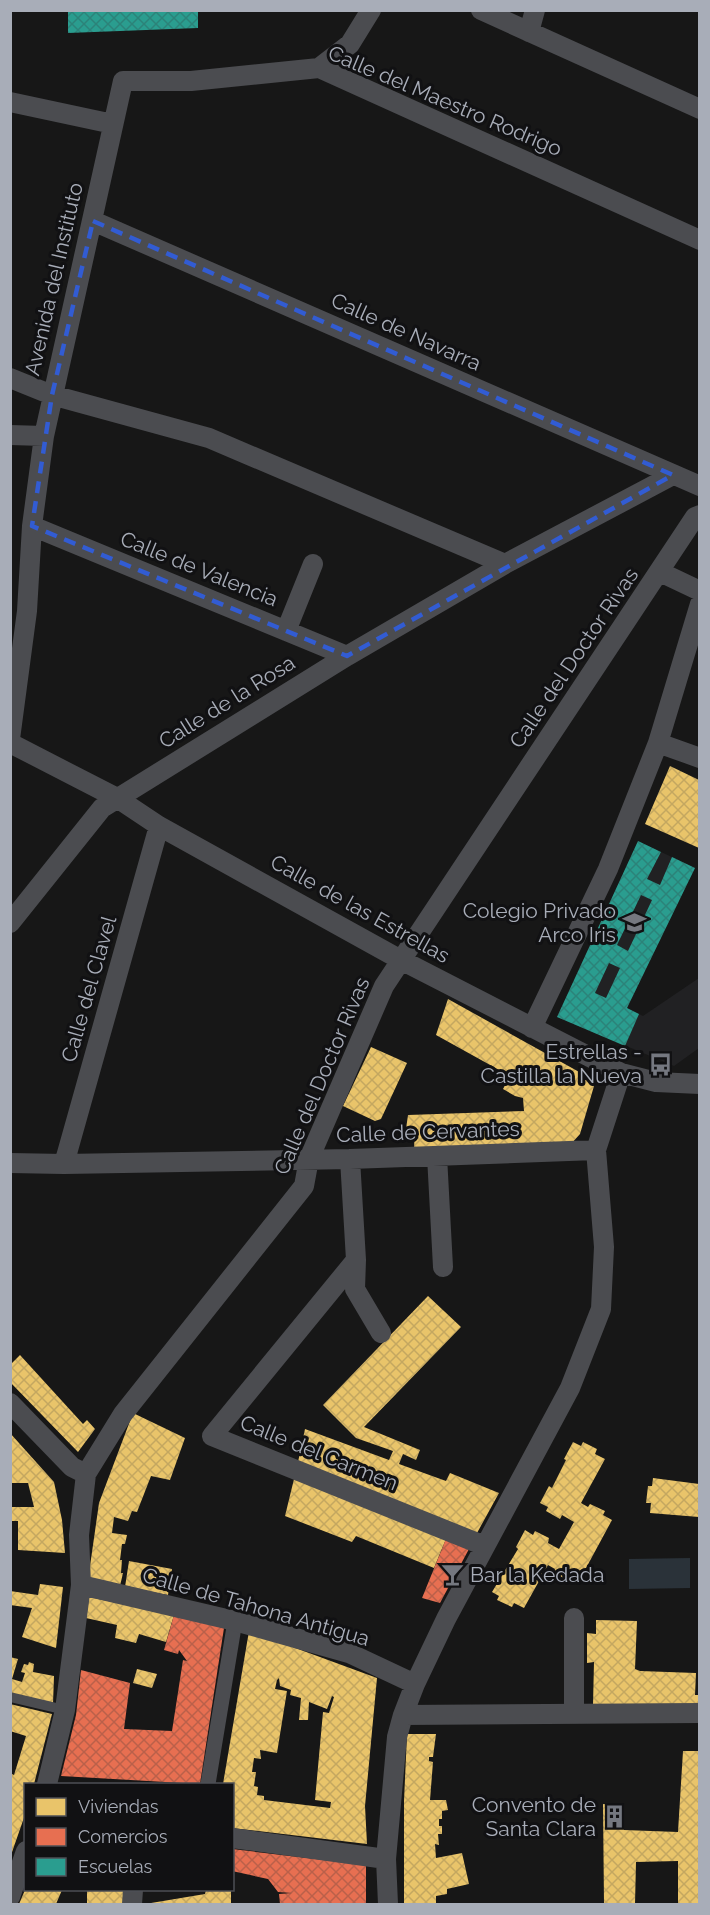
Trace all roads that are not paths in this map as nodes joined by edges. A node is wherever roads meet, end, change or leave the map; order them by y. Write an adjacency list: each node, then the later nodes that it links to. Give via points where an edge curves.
1 (371, 10): 5 (street, via 350,44)
2 (481, 10): 4 (street)
3 (535, 10): 4 (street)
4 (529, 32): 8 (street)
5 (319, 68): 6 (street, Calle del Maestro Rodrigo, via 191,81); 11 (street, Calle del Maestro Rodrigo)
6 (123, 81): 9 (street, Avenida del Instituto)
7 (10, 102): 9 (street)
8 (699, 109)
9 (113, 124): 10 (street, Avenida del Instituto)
10 (93, 221): 13 (street, Avenida del Instituto); 16 (street, Calle de Navarra)
11 (699, 240)
12 (10, 378): 13 (street)
13 (52, 395): 15 (street, Avenida del Instituto); 21 (street, via 209,438)
14 (10, 435): 15 (street)
15 (44, 436): 19 (street, Avenida del Instituto)
16 (673, 475): 17 (street, Calle de Navarra); 21 (street, Calle de la Rosa)
17 (699, 486)
18 (699, 514): 22 (street, Calle del Doctor Rivas)
19 (32, 526): 25 (street, Calle de Valencia); 27 (street, Avenida del Instituto, via 27,611)
20 (313, 564): 25 (street)
21 (505, 564): 26 (street, Calle de la Rosa)
22 (660, 573): 23 (street); 33 (street, Calle del Doctor Rivas)
23 (699, 591)
24 (699, 604): 28 (street)
25 (286, 631): 26 (street, Calle de Valencia)
26 (347, 656): 30 (street, Calle de la Rosa)
27 (10, 741): 30 (street, Calle de las Estrellas)
28 (658, 744): 29 (street); 34 (street, via 608,869)
29 (699, 758)
30 (117, 798): 31 (street, Calle de las Estrellas); 32 (street, Calle de la Rosa, via 102,808)
31 (159, 826): 33 (street, Calle de las Estrellas); 42 (street, Calle del Clavel)
32 (10, 923)
33 (401, 960): 34 (street, Calle de las Estrellas); 39 (street, Calle del Doctor Rivas, via 384,986)
34 (532, 1028): 35 (street, Calle de las Estrellas)
35 (621, 1073): 36 (street, Calle de las Estrellas, via 656,1082); 37 (street)
36 (695, 1080)
37 (596, 1150): 38 (street, Calle de Cervantes); 48 (street, via 604,1247 601,1309 570,1388)
38 (437, 1156): 40 (street, Calle de Cervantes); 44 (street)
39 (309, 1159): 40 (street, Calle de Cervantes); 42 (street, Calle de Cervantes); 47 (street, Calle del Doctor Rivas, via 304,1185 123,1414)
40 (350, 1159): 43 (street)
41 (10, 1163): 42 (street, Calle de Cervantes)
42 (64, 1164)
43 (356, 1260): 45 (street, via 355,1289); 48 (street, Calle del Carmen, via 212,1436)
44 (443, 1267)
45 (381, 1333)
46 (10, 1403): 47 (street, via 72,1467)
47 (86, 1474): 49 (street, Calle del Doctor Rivas, via 79,1535)
48 (485, 1546): 52 (street)
49 (81, 1585): 51 (street, Calle de Tahona Antigua); 54 (street, Calle del Doctor Rivas)
50 (574, 1618): 56 (street)
51 (235, 1621): 52 (street, Calle de Tahona Antigua, via 349,1653); 59 (street)
52 (415, 1684): 57 (street)
53 (10, 1697): 54 (lane)
54 (65, 1710): 58 (street, Calle del Doctor Rivas)
55 (699, 1713): 56 (street)
56 (574, 1714): 57 (street)
57 (403, 1715): 62 (street, via 397,1737)
58 (47, 1783)
59 (208, 1783)
60 (234, 1838): 62 (street)
61 (24, 1857): 63 (street)
62 (386, 1859): 64 (street)
63 (10, 1897)
64 (388, 1905)

